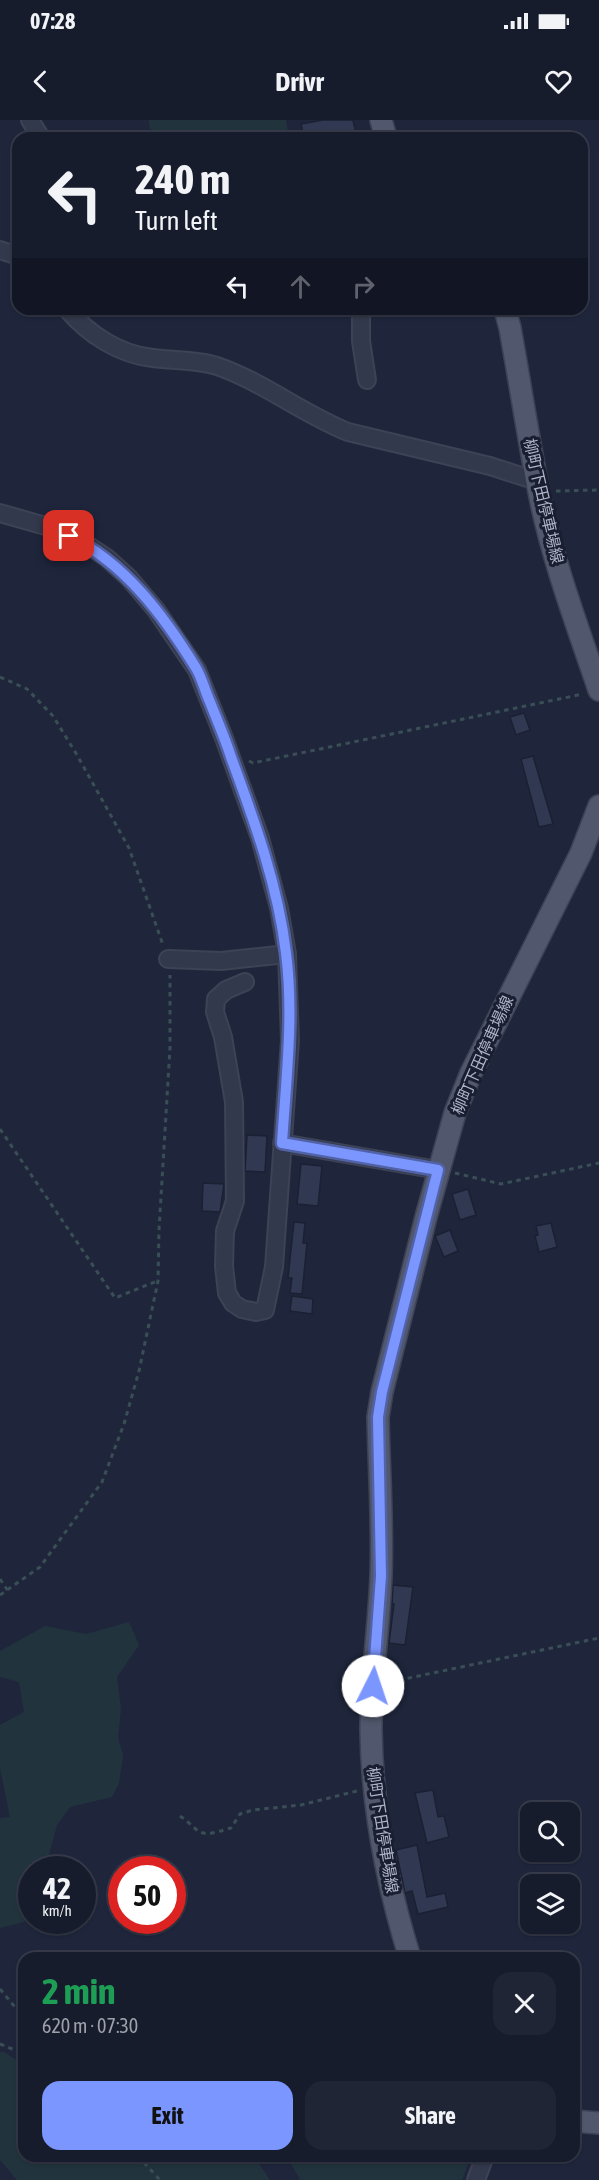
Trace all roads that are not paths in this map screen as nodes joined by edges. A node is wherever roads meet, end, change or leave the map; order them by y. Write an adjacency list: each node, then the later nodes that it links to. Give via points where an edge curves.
1 (73, 315): 5 (street, via 96,336 128,353 216,366 348,432 490,466)
2 (362, 315): 4 (street)
3 (507, 315): 5 (main road, 柳町下田停車場線)
4 (367, 380)
5 (538, 485): 7 (main road, 柳町下田停車場線)
6 (0, 513): 9 (street, via 56,529 107,558 156,610 197,670 260,838)
7 (594, 691)
8 (599, 806): 13 (main road, 柳町下田停車場線, via 581,853 471,1073)
9 (287, 954): 10 (street, via 221,961); 12 (street, via 290,1040)
10 (168, 959)
11 (245, 982): 12 (street, via 216,999 215,1012 234,1102 235,1201 225,1231 224,1266 232,1303 256,1312 265,1310 274,1267)
12 (282, 1143): 13 (street)
13 (438, 1170): 14 (main road, 柳町下田停車場線, via 378,1417 381,1576 371,1727 374,1789 389,1878)
14 (408, 1952)
15 (580, 2121): 16 (main road)
16 (599, 2123)
17 (483, 2162): 18 (street)
18 (476, 2180)

